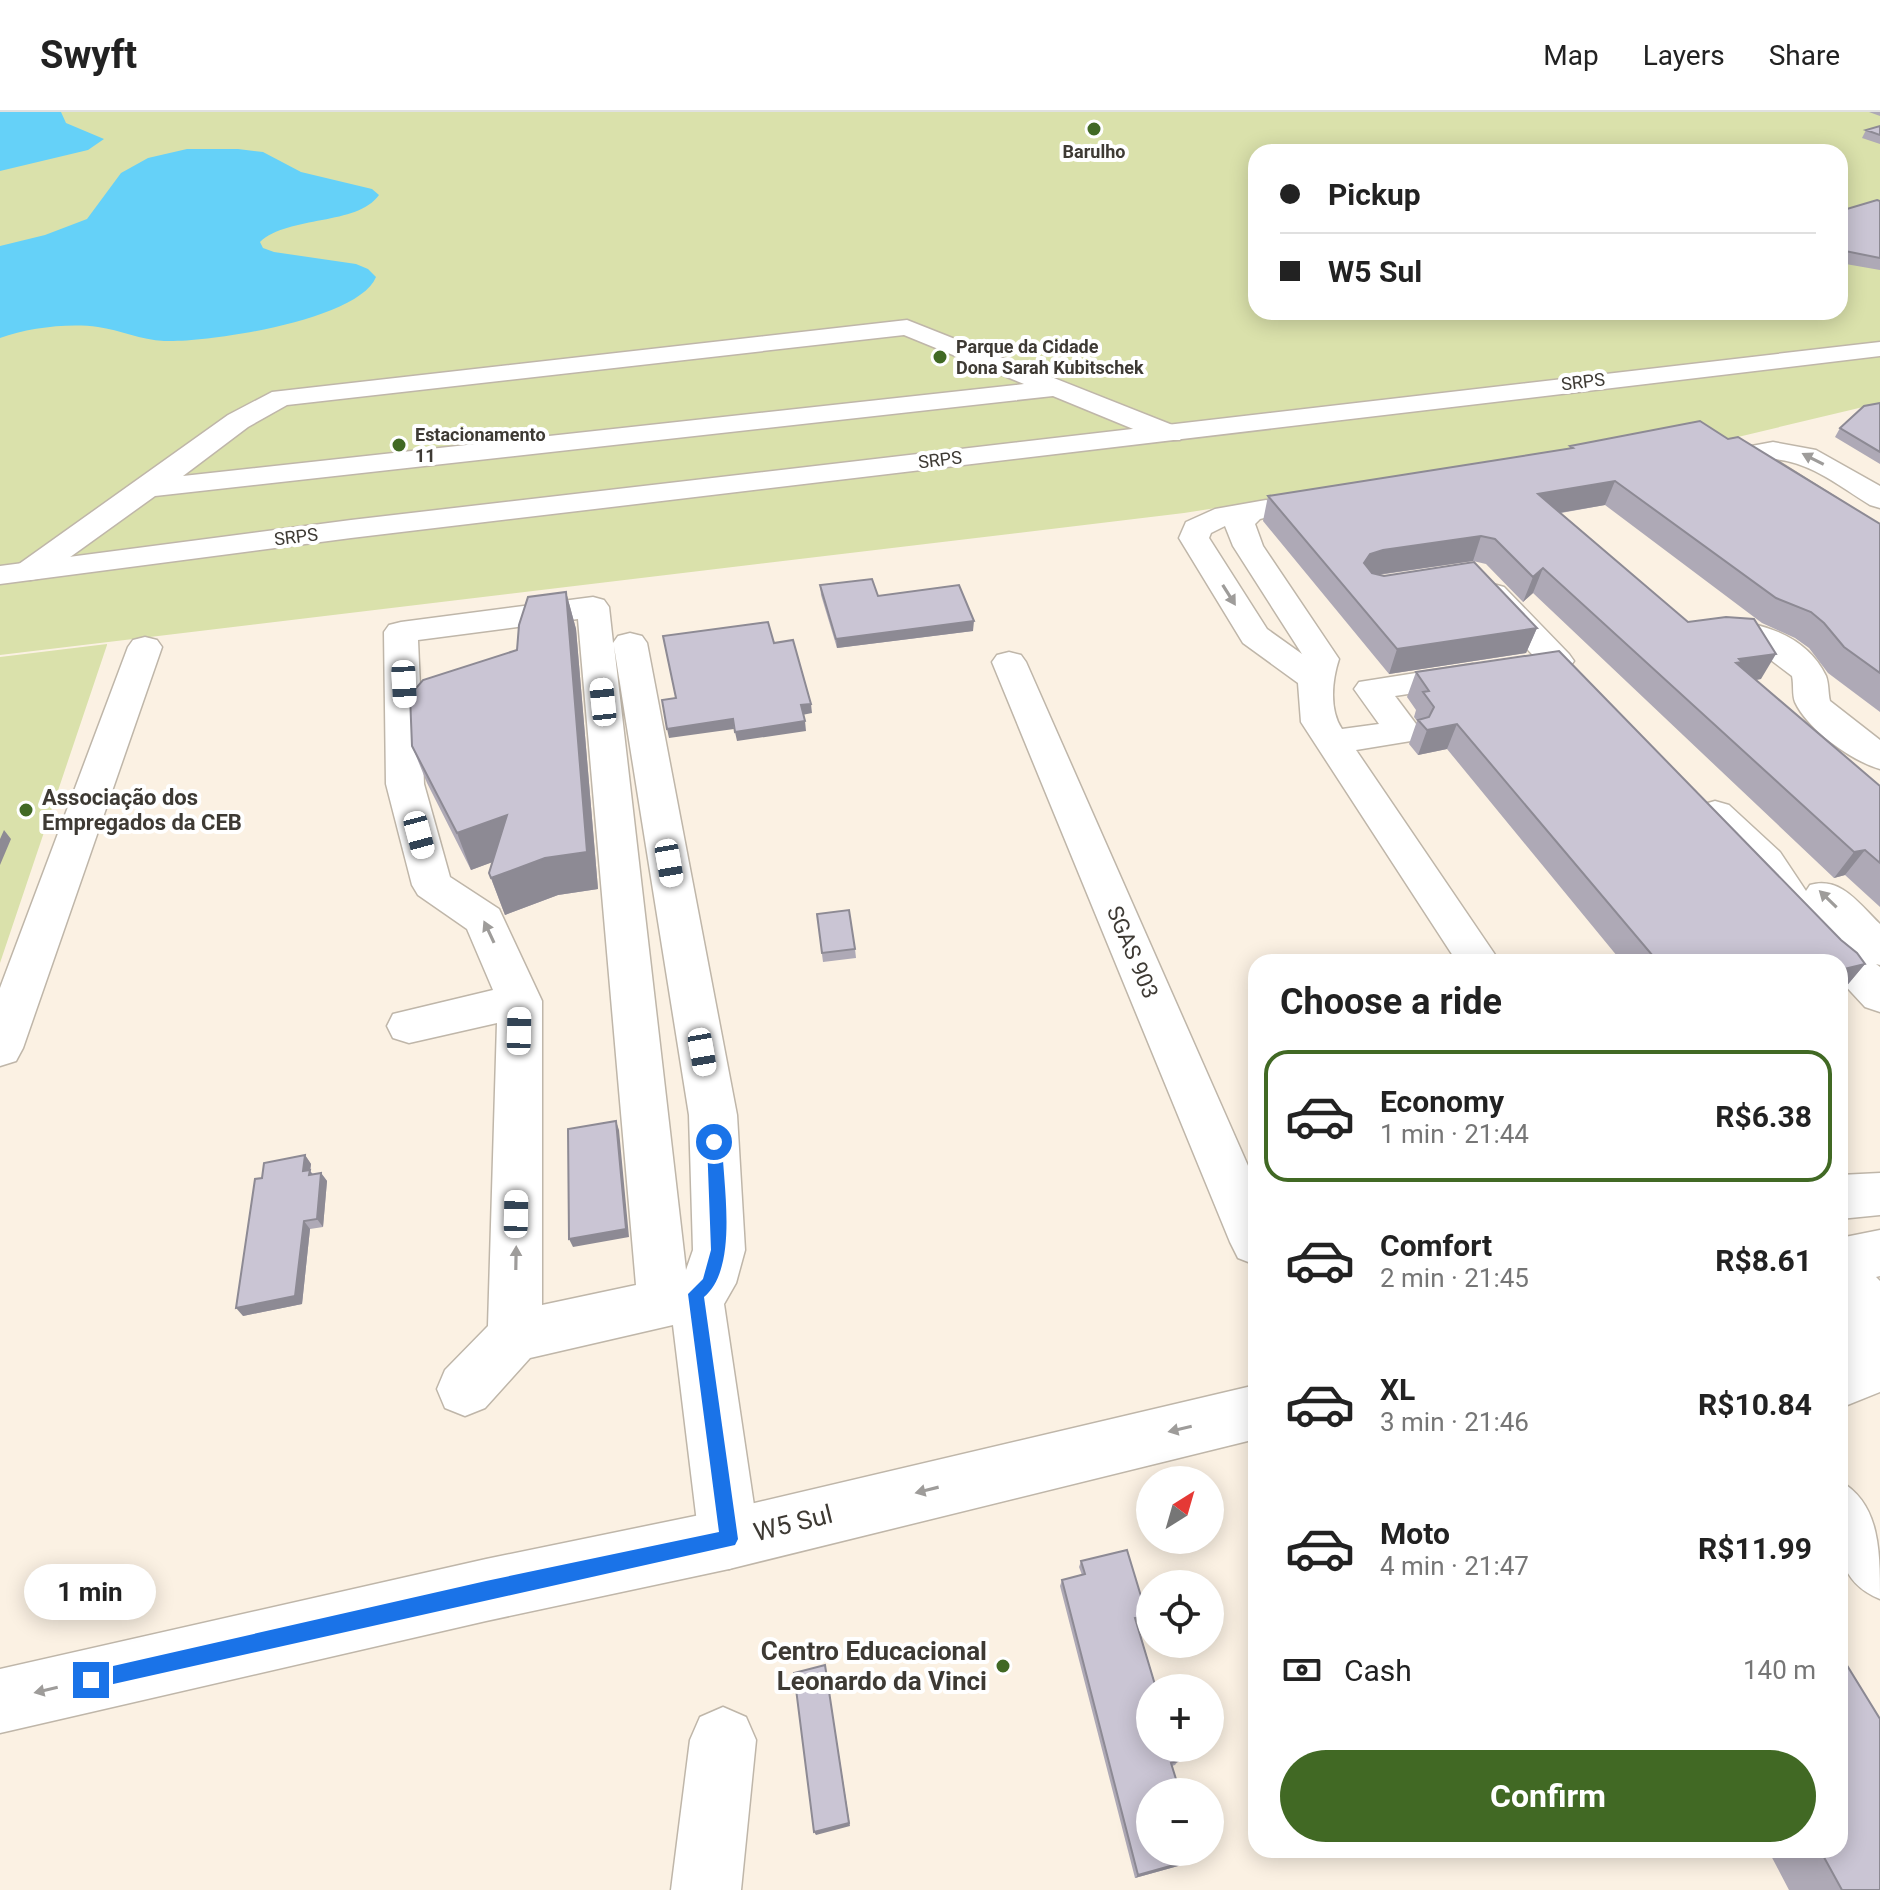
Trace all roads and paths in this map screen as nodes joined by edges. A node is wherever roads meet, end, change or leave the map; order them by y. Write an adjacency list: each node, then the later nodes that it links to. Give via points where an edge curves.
1 (1880, 349): 3 (main road, SRPS)
2 (1055, 388): 3 (main road); 4 (main road); 4 (main road, via 907,327 281,398 231,426)
3 (1170, 434): 11 (main road, SRPS)
4 (147, 489): 11 (main road)
5 (1880, 499): 8 (main road, one-way to 8, via 1802,454 1756,453 1756,460 1777,476)
6 (1295, 505): 7 (main road)
7 (1250, 512): 9 (main road, via 1202,524); 10 (main road, via 1239,522)
8 (1880, 539)
9 (1196, 543): 10 (main road, via 1221,535); 18 (main road, one-way to 18, via 1255,636)
10 (1248, 546): 18 (main road, via 1322,659)
11 (15, 573)
12 (1473, 573): 17 (main road, via 1567,671)
13 (1716, 632): 20 (main road, via 1760,635 1782,650 1810,679 1809,694 1816,707)
14 (630, 643): 38 (main road, via 713,1115 719,1250 710,1283)
15 (145, 647): 31 (main road)
16 (1009, 662): 34 (main road, SGAS 903)
17 (1371, 689): 18 (main road); 19 (main road, via 1404,732)
18 (1316, 692): 19 (main road, via 1319,722)
19 (1335, 744): 24 (main road); 25 (main road, via 1356,761)
20 (1880, 757)
21 (1693, 791): 22 (main road)
22 (1766, 862): 23 (main road, one-way to 22, via 1816,888); 26 (main road, via 1785,895)
23 (1880, 949)
24 (1474, 954)
25 (1487, 954)
26 (1841, 954)
27 (1848, 961): 28 (main road)
28 (1880, 995)
29 (520, 1001): 30 (main road); 38 (main road, one-way to 38, via 484,920 432,885 405,784 401,632 593,607); 39 (main road, one-way to 29)
30 (409, 1026)
31 (0, 1048)
32 (1880, 1194): 33 (main road)
33 (1848, 1196)
34 (1248, 1223)
35 (1880, 1253): 36 (main road)
36 (1848, 1259)
37 (1848, 1284): 40 (main road, via 1872,1314 1876,1340)
38 (680, 1299): 39 (main road); 44 (main road)
39 (515, 1336): 41 (main road)
40 (1862, 1381)
41 (465, 1389)
42 (1248, 1414): 44 (main road, W5 Sul, one-way to 44)
43 (1848, 1523): 45 (main road)
44 (729, 1539): 46 (main road, W5 Sul, one-way to 46)
45 (1880, 1569)
46 (0, 1701)
47 (723, 1740): 48 (main road)
48 (706, 1890)

